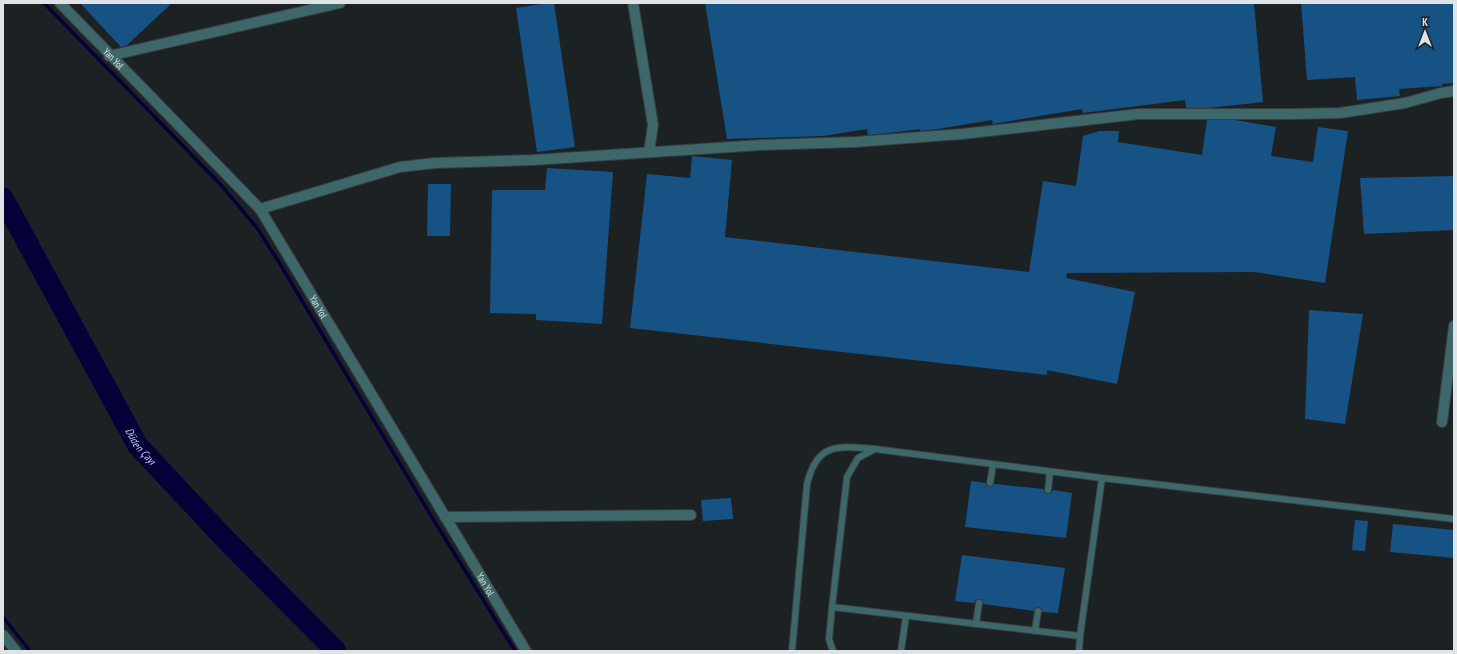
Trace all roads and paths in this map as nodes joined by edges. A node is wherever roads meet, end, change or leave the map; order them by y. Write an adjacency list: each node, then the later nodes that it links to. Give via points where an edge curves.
1 (60, 3): 4 (street, Yan Yol)
2 (340, 3): 4 (street)
3 (633, 3): 6 (street, via 653,125)
4 (109, 56): 7 (street, Yan Yol)
5 (1454, 91): 6 (street, via 1405,103 1340,113 1139,114 962,134)
6 (649, 152): 7 (street, via 400,167)
7 (260, 209): 17 (street, Yan Yol)
8 (1454, 326): 9 (street)
9 (1442, 422)
10 (875, 449): 11 (lane); 20 (lane, via 858,458 847,477); 30 (lane, via 833,448 827,450 810,470)
11 (993, 465): 12 (lane); 14 (lane)
12 (1050, 472): 13 (lane); 15 (lane)
13 (1102, 478): 18 (lane); 26 (lane)
14 (990, 483)
15 (1048, 490)
16 (691, 515): 17 (street)
17 (445, 516): 29 (street, Yan Yol)
18 (1454, 519)
19 (978, 603): 23 (lane)
20 (832, 607): 22 (lane); 27 (lane)
21 (1038, 611): 24 (lane)
22 (906, 616): 23 (lane); 33 (lane)
23 (976, 624): 24 (lane)
24 (1035, 631): 26 (lane)
25 (3, 635): 28 (street)
26 (1080, 636): 34 (lane)
27 (829, 640): 31 (lane); 32 (lane)
28 (16, 651)
29 (526, 651)
30 (792, 651)
31 (827, 651)
32 (833, 651)
33 (901, 651)
34 (1079, 651)

